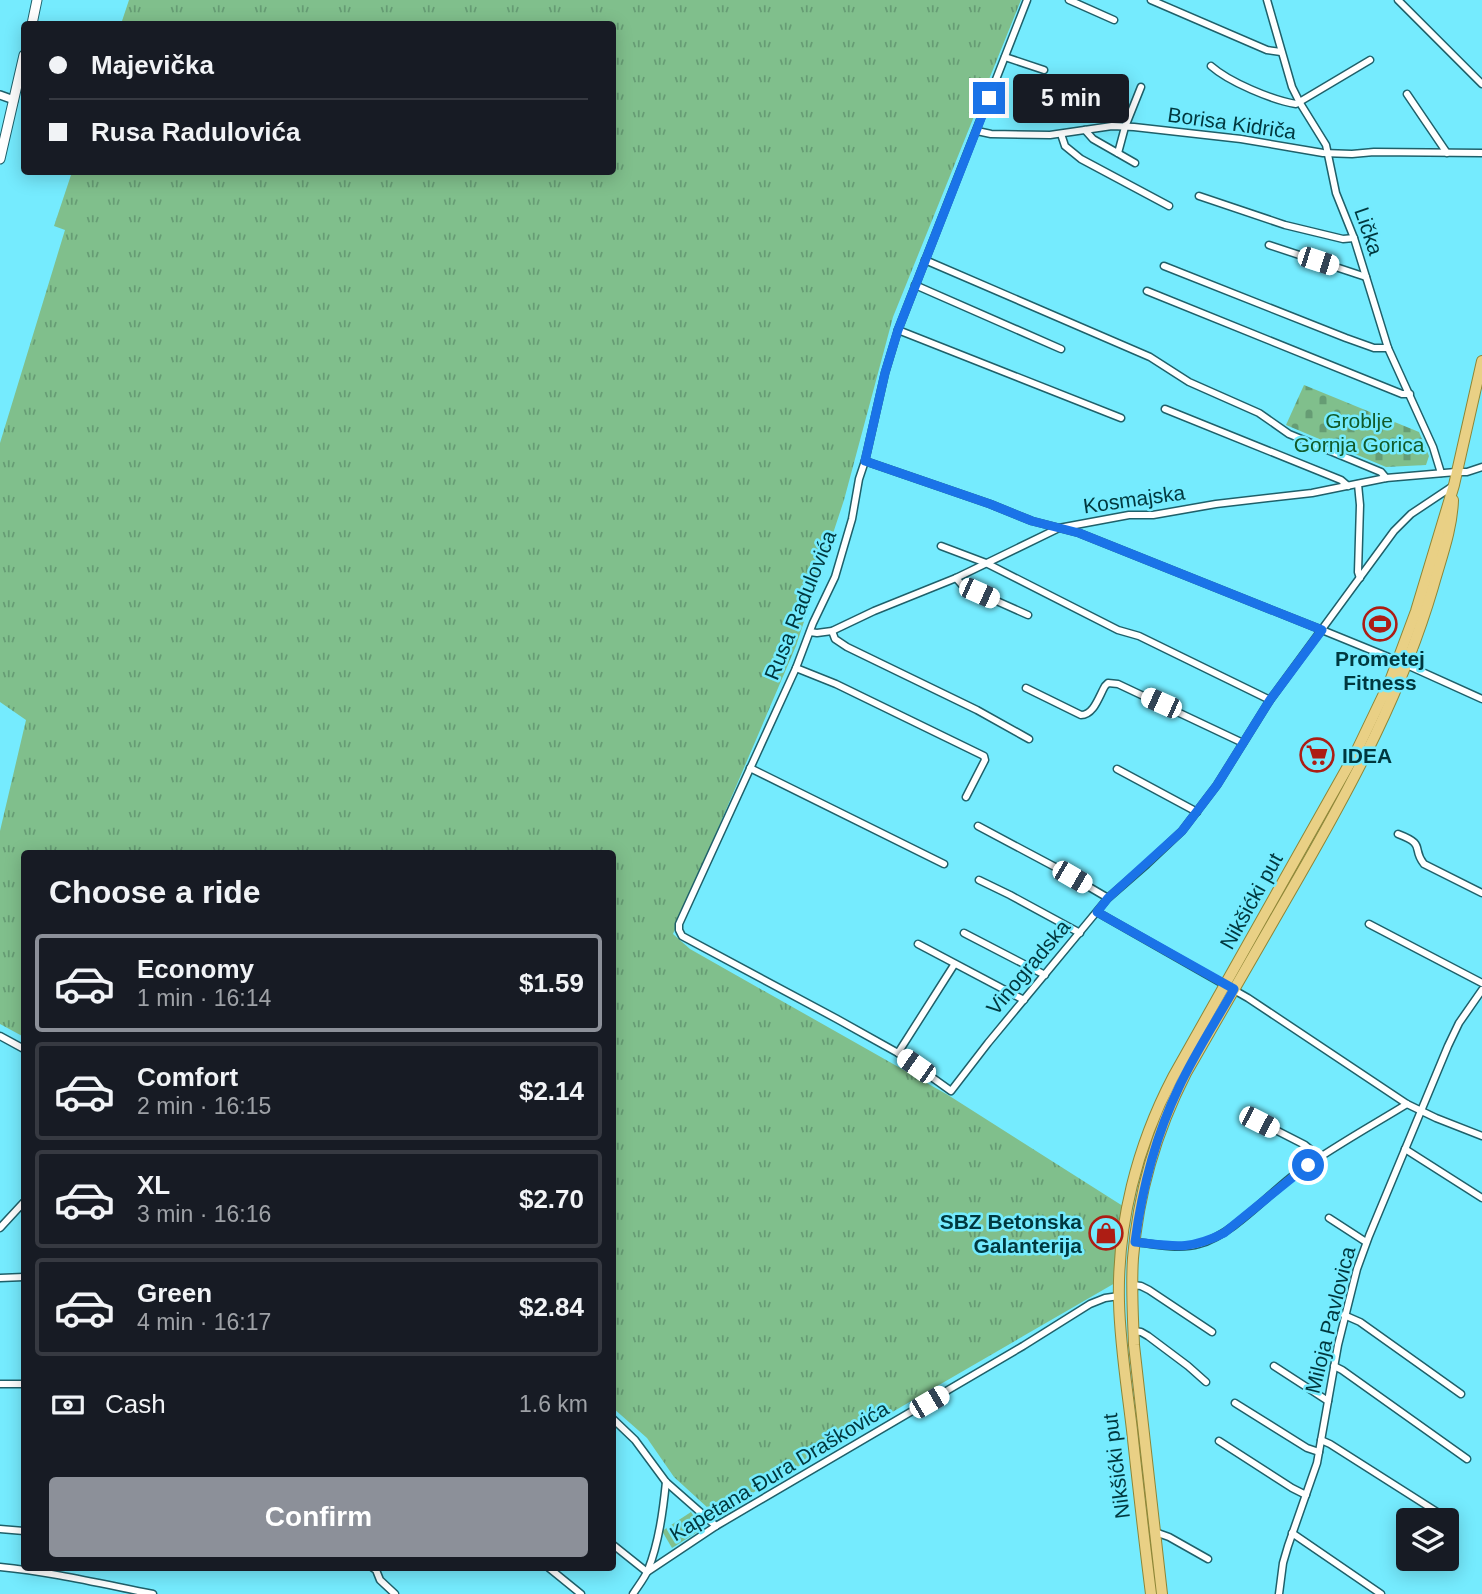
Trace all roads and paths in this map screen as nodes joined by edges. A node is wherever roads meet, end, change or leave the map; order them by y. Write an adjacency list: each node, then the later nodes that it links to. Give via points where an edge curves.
1 (37, 0): 8 (main road)
2 (1027, 0): 10 (street, Rusa Radulovića)
3 (1069, 0): 7 (street)
4 (1151, 0): 9 (street)
5 (1267, 0): 9 (street, Lička)
6 (1398, 0): 15 (street)
7 (1114, 20)
8 (33, 21)
9 (1281, 52): 20 (street, Lička)
10 (1005, 57): 14 (street); 23 (street, Rusa Radulovića)
11 (1370, 60): 20 (street)
12 (1211, 66): 20 (street, via 1232,80 1289,103)
13 (21, 68): 19 (main road)
14 (1044, 70)
15 (1482, 84)
16 (1141, 87): 21 (street)
17 (1407, 94): 27 (street)
18 (0, 95): 19 (street)
19 (14, 100): 29 (main road)
20 (1300, 103): 26 (street, Lička)
21 (1125, 127): 22 (street, Borisa Kidriča); 25 (street); 26 (street, Borisa Kidriča)
22 (1085, 130): 24 (street, Borisa Kidriča); 25 (street)
23 (977, 131): 24 (street, Borisa Kidriča); 35 (street, Rusa Radulovića)
24 (1061, 134): 32 (street, via 1065,146 1081,159)
25 (1118, 153): 30 (street)
26 (1328, 153): 27 (street, Borisa Kidriča); 33 (street, Lička, via 1336,193)
27 (1447, 153): 28 (street, Borisa Kidriča)
28 (1482, 153)
29 (0, 159)
30 (1135, 163)
31 (1199, 196): 33 (street, via 1285,225)
32 (1170, 206)
33 (1354, 238): 37 (street, Lička)
34 (1269, 245): 37 (street)
35 (925, 260): 38 (street, Rusa Radulovića); 51 (street, via 1150,357 1289,434)
36 (1164, 266): 41 (street, via 1346,338)
37 (1366, 277): 41 (street, Lička)
38 (915, 285): 40 (street, Rusa Radulovića); 42 (street)
39 (1147, 291): 44 (street)
40 (898, 330): 46 (street); 47 (street, Rusa Radulovića)
41 (1388, 348): 44 (street, Lička)
42 (1061, 349)
43 (1482, 361): 49 (main road, Nikšićki put)
44 (1410, 394): 50 (street, Lička)
45 (1165, 410): 54 (street)
46 (1121, 418)
47 (865, 461): 55 (street); 63 (street, Rusa Radulovića, via 840,562)
48 (1482, 467): 49 (street, Kosmajska)
49 (1456, 472): 50 (street, Kosmajska); 53 (main road, Nikšićki put)
50 (1441, 473): 51 (street, Kosmajska)
51 (1386, 478): 52 (street, Kosmajska)
52 (1358, 484): 54 (street, Kosmajska); 59 (street)
53 (1454, 485): 59 (street, Vinogradska, via 1411,514); 64 (main road, Nikšićki put)
54 (1348, 486): 55 (street, Kosmajska)
55 (1059, 528): 57 (street, Kosmajska); 61 (street)
56 (941, 546): 57 (street)
57 (986, 563): 58 (street, Kosmajska); 68 (street)
58 (956, 578): 60 (street); 62 (street, Kosmajska)
59 (1360, 578): 61 (street, Vinogradska)
60 (1028, 615)
61 (1322, 630): 64 (street); 68 (street, Vinogradska)
62 (832, 631): 63 (street, Kosmajska); 69 (street, via 847,647)
63 (810, 632): 65 (street, Rusa Radulovića)
64 (1402, 663): 67 (street); 89 (main road, Nikšićki put)
65 (796, 668): 71 (street, Rusa Radulovića); 73 (street, via 984,756)
66 (1027, 688): 70 (street, via 1086,715 1105,685 1118,684)
67 (1482, 699)
68 (1270, 700): 70 (street, Vinogradska)
69 (1029, 739)
70 (1243, 743): 74 (street, Vinogradska)
71 (750, 768): 77 (street); 94 (street, Rusa Radulovića, via 678,930)
72 (1117, 769): 74 (street)
73 (966, 797)
74 (1197, 812): 80 (street, Vinogradska)
75 (978, 827): 80 (street)
76 (1398, 834): 79 (street, via 1413,840 1424,864)
77 (944, 864)
78 (979, 880): 84 (street)
79 (1482, 893)
80 (1108, 898): 81 (street, Vinogradska)
81 (1097, 912): 84 (street, Vinogradska); 89 (street)
82 (1369, 924): 88 (street)
83 (964, 933): 87 (street)
84 (1080, 933): 87 (street, Vinogradska)
85 (918, 944): 86 (street)
86 (954, 965): 91 (street); 94 (street)
87 (1045, 975): 91 (street, Vinogradska)
88 (1482, 983)
89 (1230, 987): 95 (street); 105 (main road, via 1174,1099 1147,1174); 110 (main road, Nikšićki put, via 1169,1084 1143,1148 1123,1230)
90 (1481, 994): 96 (street, Miloja Pavlovica, via 1459,1023)
91 (1024, 1000): 94 (street, Vinogradska, via 951,1091)
92 (0, 1036): 93 (street)
93 (21, 1047)
94 (898, 1053)
95 (1407, 1104): 96 (street); 100 (street)
96 (1422, 1111): 98 (street); 99 (street, Miloja Pavlovica)
97 (1259, 1122): 100 (street)
98 (1482, 1136)
99 (1405, 1149): 101 (street); 106 (street, Miloja Pavlovica)
100 (1320, 1157): 105 (street, via 1209,1241 1183,1246)
101 (1482, 1198)
102 (21, 1205): 104 (street)
103 (1329, 1219): 106 (street)
104 (0, 1228)
105 (1135, 1242): 109 (main road)
106 (1366, 1242): 111 (street, Miloja Pavlovica)
107 (21, 1277): 108 (street)
108 (0, 1278)
109 (1133, 1285): 112 (main road); 113 (street, via 1149,1290)
110 (1119, 1296): 130 (street, Kapetana Đura Draškovića, via 1090,1304); 147 (main road, Nikšićki put)
111 (1344, 1315): 115 (street, Miloja Pavlovica); 119 (street)
112 (1134, 1331): 116 (street, via 1148,1336); 133 (main road)
113 (1212, 1332)
114 (1274, 1366): 120 (street)
115 (1334, 1366): 120 (street, Miloja Pavlovica); 126 (street)
116 (1206, 1382)
117 (0, 1384): 118 (street)
118 (21, 1384)
119 (1461, 1394)
120 (1328, 1401): 123 (street, Miloja Pavlovica)
121 (1235, 1403): 125 (street)
122 (616, 1422): 127 (street)
123 (1321, 1440): 125 (street, Miloja Pavlovica); 129 (street)
124 (1219, 1441): 128 (street)
125 (1319, 1452): 128 (street, Miloja Pavlovica)
126 (1467, 1459)
127 (666, 1482): 130 (street); 142 (street, Kapetana Đura Draškovića, via 662,1518)
128 (1306, 1495): 134 (street, Miloja Pavlovica)
129 (1431, 1508)
130 (716, 1527): 142 (street, Kapetana Đura Draškovića)
131 (0, 1529): 132 (street)
132 (21, 1531)
133 (1155, 1532): 136 (street); 148 (main road)
134 (1292, 1533): 149 (street, Miloja Pavlovica); 150 (street)
135 (616, 1547): 142 (street)
136 (1208, 1559)
137 (0, 1567): 138 (street)
138 (21, 1570)
139 (28, 1571): 143 (street)
140 (376, 1571): 144 (street)
141 (553, 1571): 145 (street)
142 (647, 1572): 146 (street)
143 (153, 1594)
144 (395, 1594)
145 (582, 1594)
146 (633, 1594)
147 (1151, 1594)
148 (1162, 1594)
149 (1279, 1594)
150 (1381, 1594)

